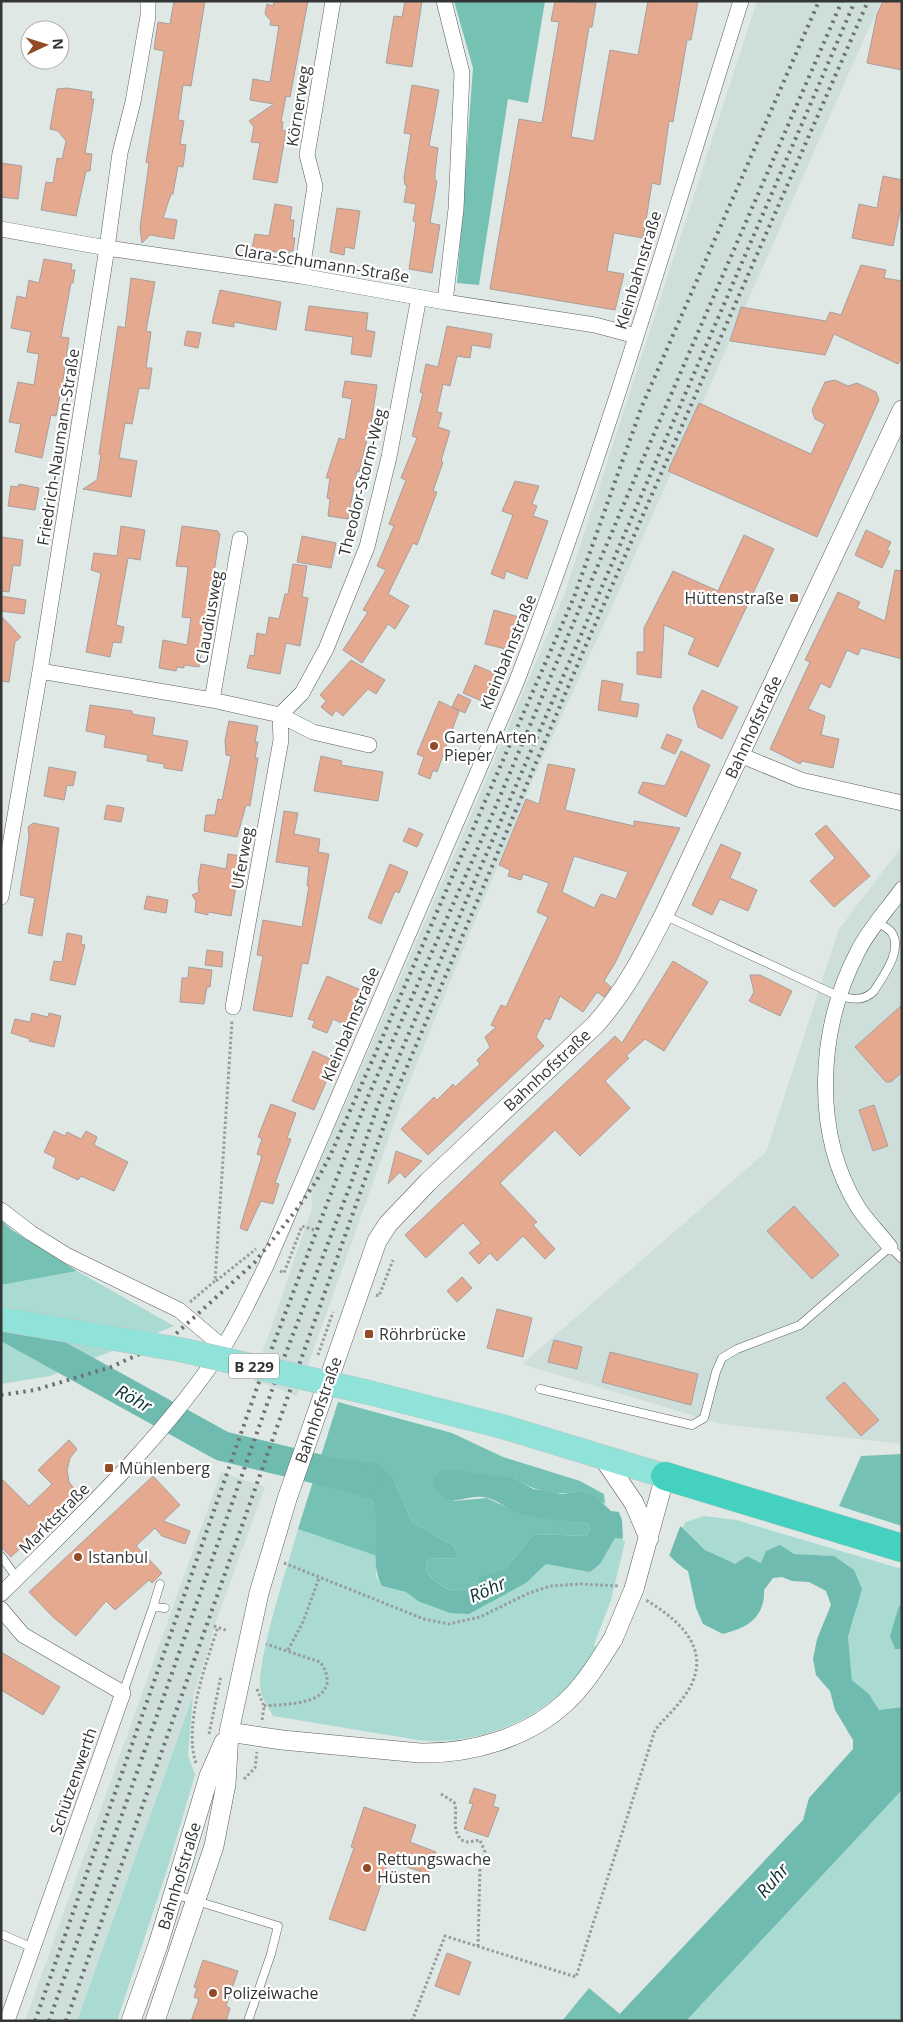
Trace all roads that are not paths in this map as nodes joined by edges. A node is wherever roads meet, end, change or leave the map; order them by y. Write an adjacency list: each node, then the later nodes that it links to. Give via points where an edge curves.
1 (148, 1): 6 (street, Friedrich-Naumann-Straße, via 133,102 120,153)
2 (332, 1): 7 (street, Körnerweg, via 307,156 315,186)
3 (444, 1): 9 (street, via 462,73 456,209)
4 (741, 1): 10 (street, Kleinbahnstraße)
5 (1, 229): 6 (street, Clara-Schumann-Straße)
6 (107, 248): 7 (street, Clara-Schumann-Straße); 13 (street, Friedrich-Naumann-Straße)
7 (300, 276): 8 (street, Clara-Schumann-Straße)
8 (419, 297): 9 (street, Clara-Schumann-Straße); 15 (street, Theodor-Storm-Weg, via 389,457 366,547 326,649 302,693)
9 (445, 302): 10 (street, Clara-Schumann-Straße, via 595,324)
10 (636, 336): 29 (street, Kleinbahnstraße, via 570,537 516,683 266,1266)
11 (902, 410): 17 (street, Bahnhofstraße)
12 (240, 539): 14 (street, Claudiusweg)
13 (40, 671): 14 (street); 20 (street, Friedrich-Naumann-Straße)
14 (212, 700): 15 (street)
15 (280, 715): 16 (street, via 313,732); 24 (street, Uferweg, via 281,740)
16 (369, 745)
17 (740, 755): 18 (street, via 801,780); 21 (street, Bahnhofstraße)
18 (902, 803)
19 (902, 889): 22 (street)
20 (1, 898)
21 (664, 915): 23 (lane); 43 (street, Bahnhofstraße, via 641,961 596,1025 476,1136 388,1224 377,1241 287,1499 259,1593)
22 (876, 922): 23 (street, via 858,951); 23 (lane, via 892,932 896,940 896,954 869,996 857,1000)
23 (838, 996): 26 (street, via 825,1088 828,1129 841,1173 859,1209)
24 (233, 1008)
25 (1, 1210): 29 (street, via 68,1256 179,1310)
26 (890, 1247): 27 (lane); 30 (lane, via 800,1325 737,1348 722,1358 704,1418 692,1425)
27 (902, 1259)
28 (1, 1319): 31 (main road, B 229, bridge, via 182,1350 371,1392 504,1427)
29 (223, 1347): 36 (street, Marktstraße, via 146,1446 95,1503)
30 (540, 1390)
31 (604, 1459): 32 (main road, B 229); 33 (street, via 634,1502)
32 (666, 1476): 33 (street); 34 (highway)
33 (649, 1538): 43 (street, bridge, via 634,1589 613,1639 589,1677 564,1704 530,1727 480,1747 437,1754)
34 (902, 1548)
35 (1, 1556): 36 (lane)
36 (17, 1578): 38 (street, Marktstraße)
37 (160, 1584): 39 (lane)
38 (1, 1594)
39 (152, 1607): 40 (lane); 42 (lane)
40 (165, 1608)
41 (1, 1609): 42 (street, via 23,1635)
42 (123, 1693): 47 (street, Schützenwerth)
43 (228, 1732): 44 (street, Bahnhofstraße, via 209,1776); 45 (street, Bahnhofstraße, via 224,1796 214,1846)
44 (174, 1894): 45 (lane); 49 (street, Bahnhofstraße)
45 (197, 1902): 50 (street, Bahnhofstraße); 51 (lane, via 278,1926)
46 (1, 1934): 47 (lane)
47 (32, 1948): 48 (street, Schützenwerth)
48 (7, 2021)
49 (131, 2021)
50 (155, 2021)
51 (248, 2021)

